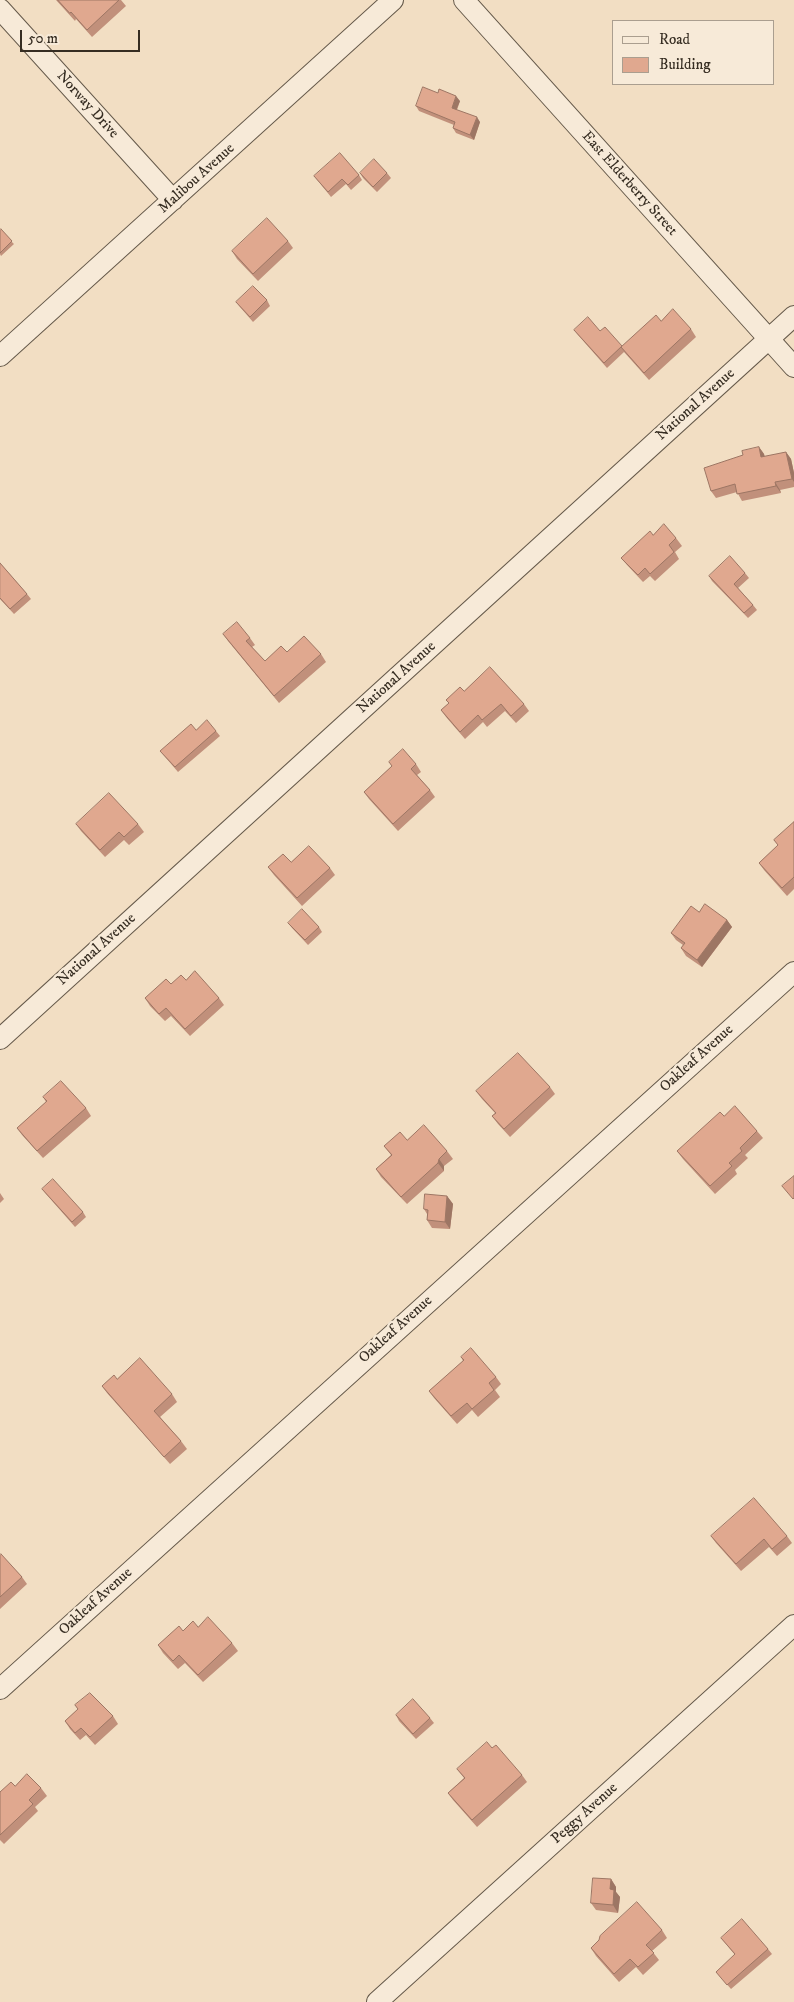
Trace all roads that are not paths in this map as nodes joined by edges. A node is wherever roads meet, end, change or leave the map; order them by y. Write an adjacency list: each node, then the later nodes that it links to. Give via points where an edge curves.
1 (393, 0): 4 (street, Malibou Avenue)
2 (464, 0): 6 (street, East Elderberry Street)
3 (0, 9): 4 (street, Norway Drive)
4 (173, 200): 7 (street, Malibou Avenue)
5 (794, 316): 6 (street, National Avenue)
6 (768, 339): 8 (street, East Elderberry Street); 10 (street, National Avenue)
7 (0, 356)
8 (794, 367)
9 (794, 972): 12 (street, Oakleaf Avenue)
10 (0, 1039)
11 (794, 1625): 13 (street, Peggy Avenue)
12 (0, 1689)
13 (377, 2002)

